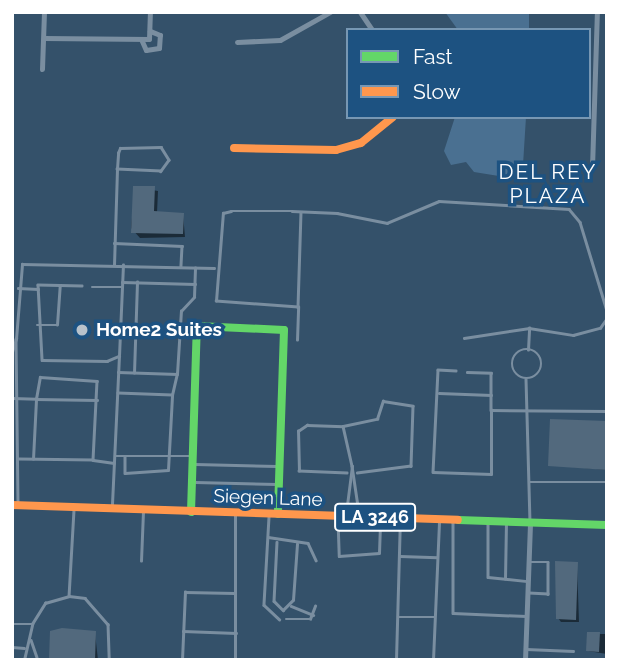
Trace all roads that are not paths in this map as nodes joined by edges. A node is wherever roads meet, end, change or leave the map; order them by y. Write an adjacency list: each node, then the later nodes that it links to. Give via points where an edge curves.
1 (44, 12): 8 (street)
2 (150, 12): 7 (street)
3 (330, 12): 10 (street, via 280,40)
4 (360, 12): 6 (street)
5 (597, 12): 14 (street)
6 (371, 28)
7 (150, 31): 9 (street, via 149,39); 9 (street, via 160,36 159,48 146,50)
8 (44, 38): 9 (street); 11 (street)
9 (141, 39)
10 (237, 43)
11 (42, 69)
12 (391, 119): 13 (street, via 361,143 337,150)
13 (234, 148)
14 (592, 168)
15 (117, 169): 15 (lane, via 118,153 126,145 161,147 169,160 161,171); 17 (lane)
16 (301, 212): 22 (lane, via 223,213); 32 (lane); 33 (lane, via 387,223 428,202 569,209 580,222)
17 (114, 243): 18 (lane); 20 (lane, via 182,246)
18 (114, 265): 19 (lane); 30 (lane, via 22,264)
19 (123, 265): 20 (lane); 23 (lane)
20 (181, 267): 21 (lane)
21 (195, 268): 22 (lane); 25 (lane)
22 (216, 268): 32 (lane, via 220,303)
23 (122, 282): 24 (lane); 29 (lane)
24 (137, 282): 25 (lane); 46 (lane)
25 (195, 284): 47 (lane, via 194,297 181,311)
26 (61, 286): 27 (lane); 31 (lane); 35 (lane, via 57,325)
27 (82, 286)
28 (92, 287): 29 (lane)
29 (122, 287): 42 (lane)
30 (18, 288): 31 (lane); 38 (lane)
31 (38, 289): 35 (lane)
32 (298, 307): 39 (lane)
33 (607, 311)
34 (607, 318): 36 (lane, via 600,328 573,335)
35 (37, 325): 42 (lane, via 42,360 107,361)
36 (529, 328): 37 (lane); 40 (lane)
37 (464, 338)
38 (16, 339): 41 (lane); 54 (lane)
39 (297, 341)
40 (528, 349): 48 (lane, via 512,363); 48 (lane, via 542,363 536,376)
41 (12, 352)
42 (119, 354): 44 (lane)
43 (456, 371): 50 (lane, via 438,370)
44 (118, 372): 46 (lane); 49 (lane)
45 (467, 372): 52 (lane, via 491,373)
46 (134, 373): 47 (lane)
47 (177, 374): 51 (lane)
48 (526, 379): 58 (lane)
49 (118, 393): 51 (lane); 61 (lane)
50 (437, 393): 52 (lane); 57 (lane, via 433,472 491,474)
51 (172, 395): 63 (lane)
52 (491, 395): 57 (lane)
53 (12, 398): 54 (lane)
54 (19, 398): 55 (lane); 64 (lane)
55 (36, 399): 56 (lane); 56 (lane, via 37,378 54,378 94,379); 65 (lane)
56 (97, 400): 66 (lane)
57 (491, 410): 58 (lane)
58 (526, 410): 59 (lane); 73 (lane)
59 (607, 411)
60 (343, 425): 70 (lane); 71 (lane, via 307,425 298,431 296,462 305,473); 72 (lane, via 377,419 383,401 413,405 411,466)
61 (115, 456): 62 (lane); 68 (lane)
62 (125, 456): 63 (lane); 63 (lane, via 125,473 163,473)
63 (169, 456): 67 (lane)
64 (19, 459): 65 (lane); 77 (lane)
65 (33, 459): 66 (lane)
66 (93, 460): 68 (lane)
67 (192, 460): 69 (lane); 69 (street, via 197,326 284,330); 74 (street)
68 (114, 463): 79 (lane)
69 (279, 466): 76 (street)
70 (352, 466): 71 (lane); 72 (lane)
71 (347, 473): 84 (lane)
72 (357, 473): 85 (lane)
73 (528, 481): 75 (lane); 92 (lane)
74 (192, 482): 76 (lane); 81 (street)
75 (607, 482)
76 (279, 484): 83 (street)
77 (15, 505): 78 (street, Siegen Lane / LA 3246)
78 (74, 506): 79 (street, Siegen Lane / LA 3246); 106 (lane)
79 (111, 508): 80 (street, Siegen Lane / LA 3246)
80 (144, 509): 81 (street, Siegen Lane / LA 3246); 100 (lane)
81 (191, 512): 82 (street, Siegen Lane / LA 3246)
82 (235, 513): 83 (street, Siegen Lane / LA 3246); 104 (lane)
83 (274, 514): 84 (street, Siegen Lane / LA 3246); 94 (lane)
84 (342, 516): 85 (street, Siegen Lane / LA 3246); 86 (lane, via 340,556 379,553)
85 (359, 516): 86 (street, Siegen Lane / LA 3246)
86 (380, 517): 87 (street, Siegen Lane / LA 3246)
87 (400, 518): 88 (street, Siegen Lane / LA 3246); 97 (lane)
88 (439, 521): 89 (street, Siegen Lane / LA 3246); 98 (lane)
89 (453, 522): 90 (street, Siegen Lane / LA 3246); 110 (lane, via 453,613)
90 (488, 523): 91 (street, Siegen Lane / LA 3246); 102 (lane, via 485,573)
91 (506, 523): 92 (street, Siegen Lane / LA 3246); 102 (lane)
92 (530, 524): 93 (street, Siegen Lane / LA 3246); 101 (street)
93 (607, 525)
94 (268, 537): 95 (lane); 113 (lane, via 264,605)
95 (276, 542): 96 (lane); 107 (lane, via 274,601 284,610)
96 (296, 544): 99 (lane, via 312,545); 107 (lane)
97 (400, 556): 98 (lane); 111 (lane)
98 (437, 557): 112 (lane)
99 (316, 560)
100 (141, 561)
101 (528, 562): 103 (street); 105 (lane, via 548,562 548,594)
102 (505, 580): 103 (lane)
103 (528, 582): 105 (street)
104 (234, 593): 117 (lane, via 185,592); 118 (lane)
105 (527, 593): 110 (street)
106 (69, 596): 116 (lane, via 45,603); 126 (lane, via 85,598 103,616)
107 (291, 606): 109 (lane)
108 (315, 606): 109 (lane)
109 (313, 615): 114 (lane)
110 (526, 615): 122 (street)
111 (398, 617): 112 (lane); 129 (lane)
112 (435, 617): 130 (lane)
113 (279, 619)
114 (286, 619)
115 (12, 624): 116 (lane)
116 (32, 624): 119 (lane)
117 (183, 631): 118 (lane); 127 (lane)
118 (237, 633): 128 (lane)
119 (31, 640): 121 (lane); 124 (lane)
120 (12, 648): 121 (lane)
121 (24, 648): 125 (lane)
122 (526, 649): 123 (lane); 131 (street)
123 (573, 651)
124 (37, 657)
125 (24, 660)
126 (109, 660)
127 (182, 660)
128 (234, 660)
129 (396, 660)
130 (433, 660)
131 (525, 660)

